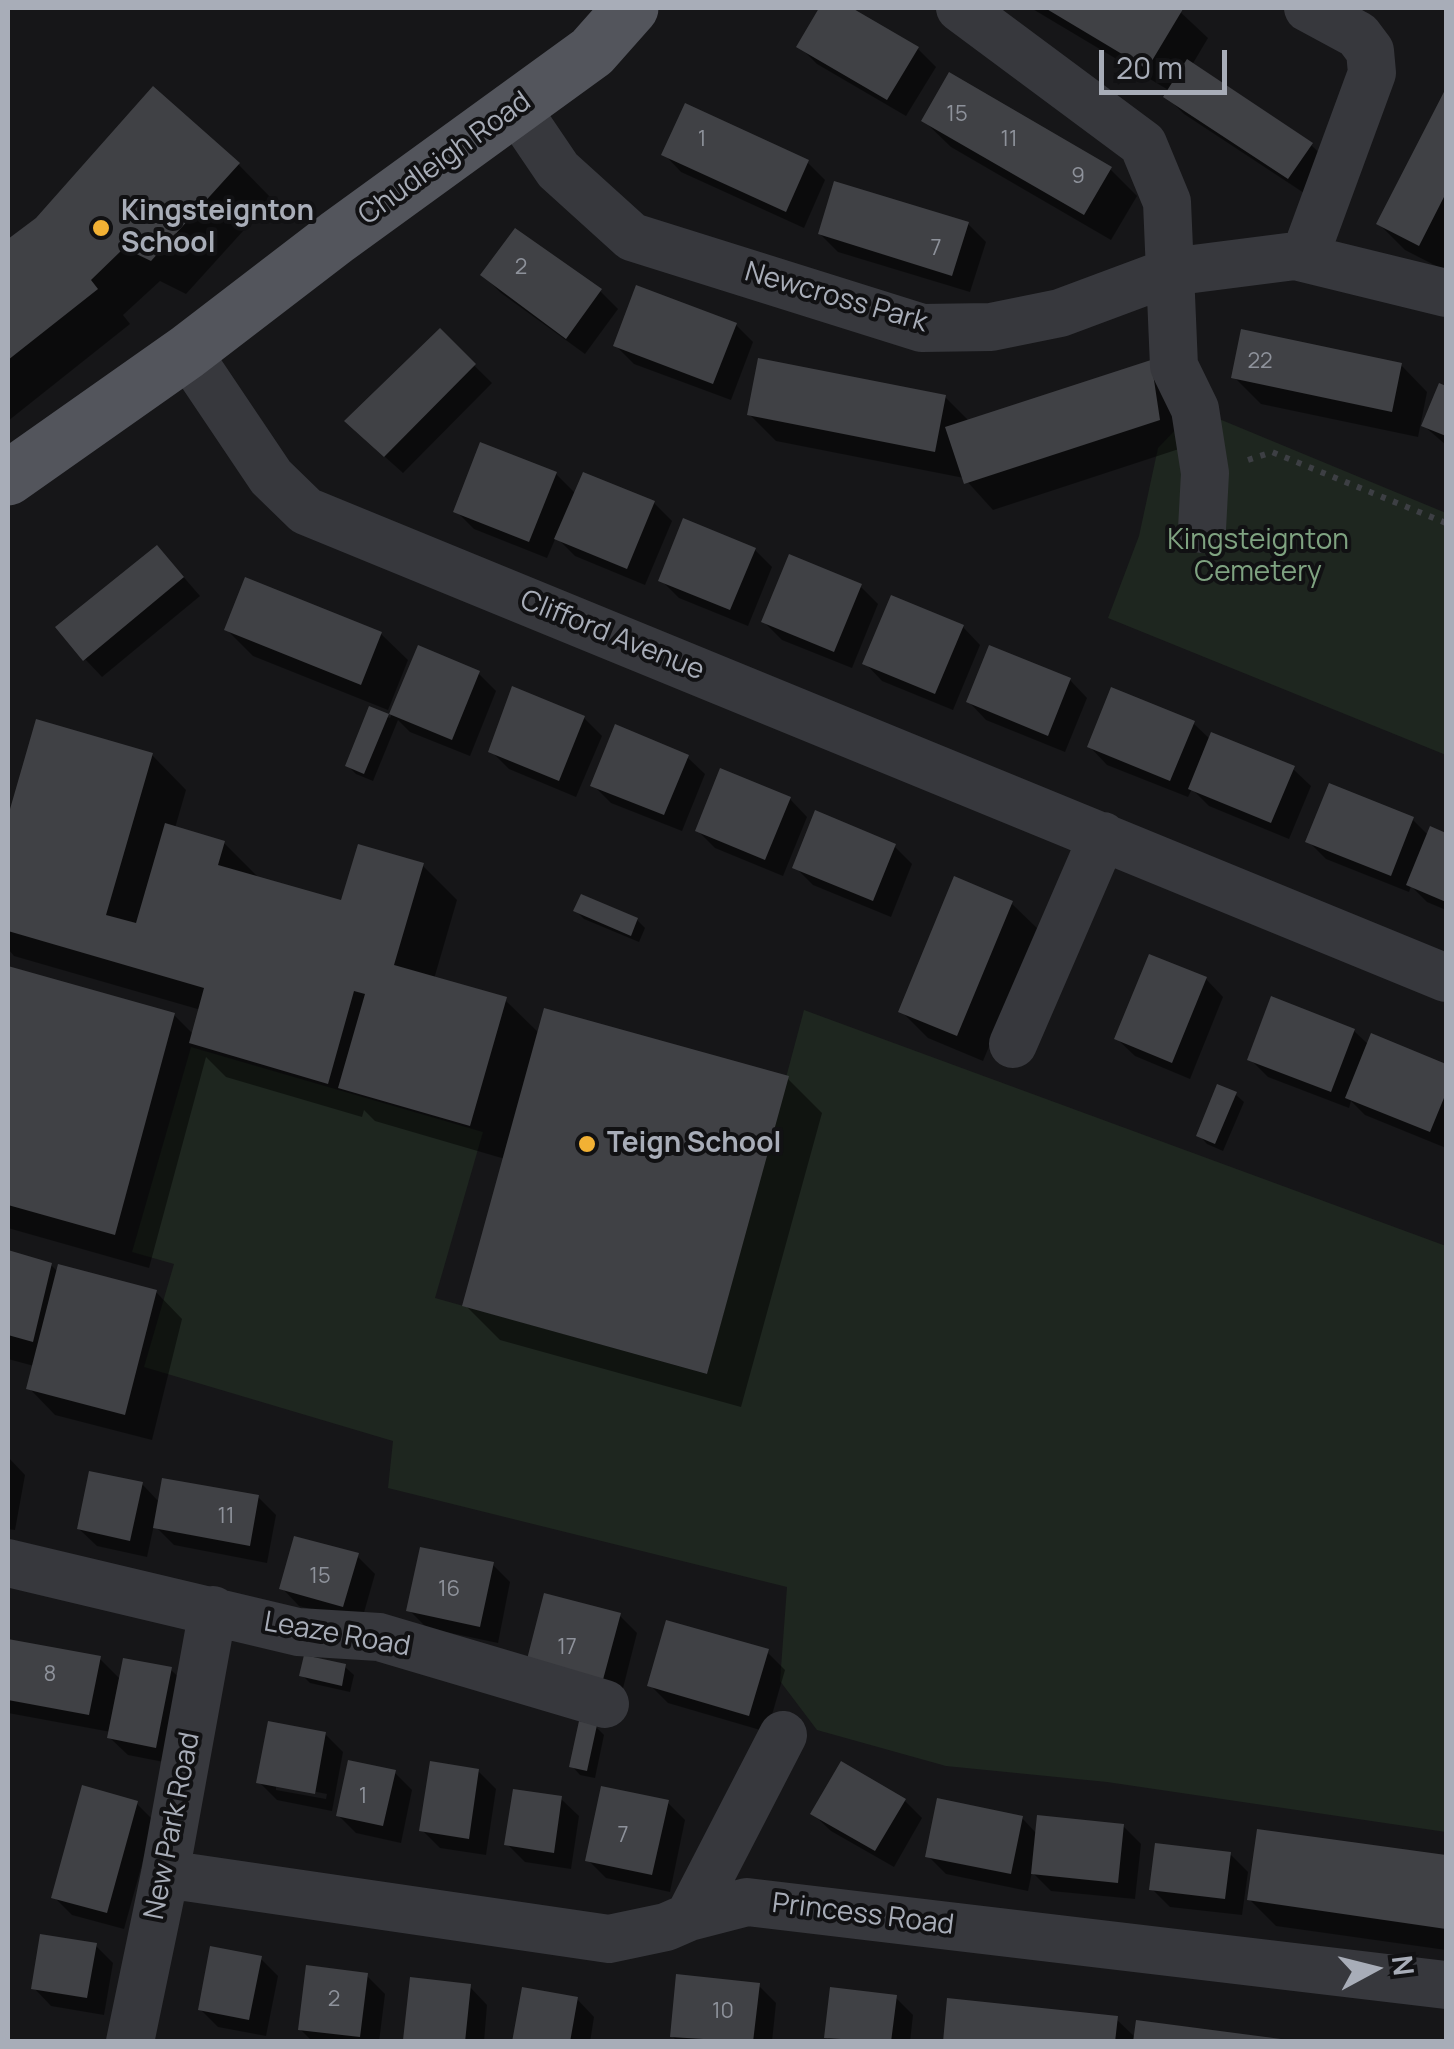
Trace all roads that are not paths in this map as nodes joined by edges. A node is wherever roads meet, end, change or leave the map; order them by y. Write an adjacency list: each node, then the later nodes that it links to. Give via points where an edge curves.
1 (631, 8): 4 (main road, Chudleigh Road, via 592,52)
2 (960, 8): 6 (street, via 1143,144 1167,202)
3 (1308, 8): 5 (street, via 1358,35 1370,51 1372,73)
4 (516, 108): 6 (street, Newcross Park, via 558,170 632,237 922,328 991,327 1060,313); 8 (main road, Chudleigh Road)
5 (1304, 258): 6 (street, Newcross Park); 7 (street, Newcross Park)
6 (1170, 272): 10 (street, via 1174,366 1195,409 1205,473)
7 (1446, 292)
8 (187, 352): 9 (main road, Chudleigh Road); 11 (street, Clifford Avenue, via 271,477 306,512)
9 (8, 478)
10 (1202, 529)
11 (1104, 836): 12 (street, Clifford Avenue); 13 (street)
12 (1446, 978)
13 (1012, 1044)
14 (8, 1563): 15 (street, Leaze Road)
15 (213, 1610): 16 (street, Leaze Road, via 298,1632 380,1637); 18 (street, New Park Road)
16 (605, 1704)
17 (783, 1735): 19 (street)
18 (165, 1874): 19 (street, Princess Road, via 609,1939); 21 (street, New Park Road)
19 (689, 1916): 20 (street, Princess Road, via 748,1902)
20 (1446, 1986)
21 (130, 2042)

